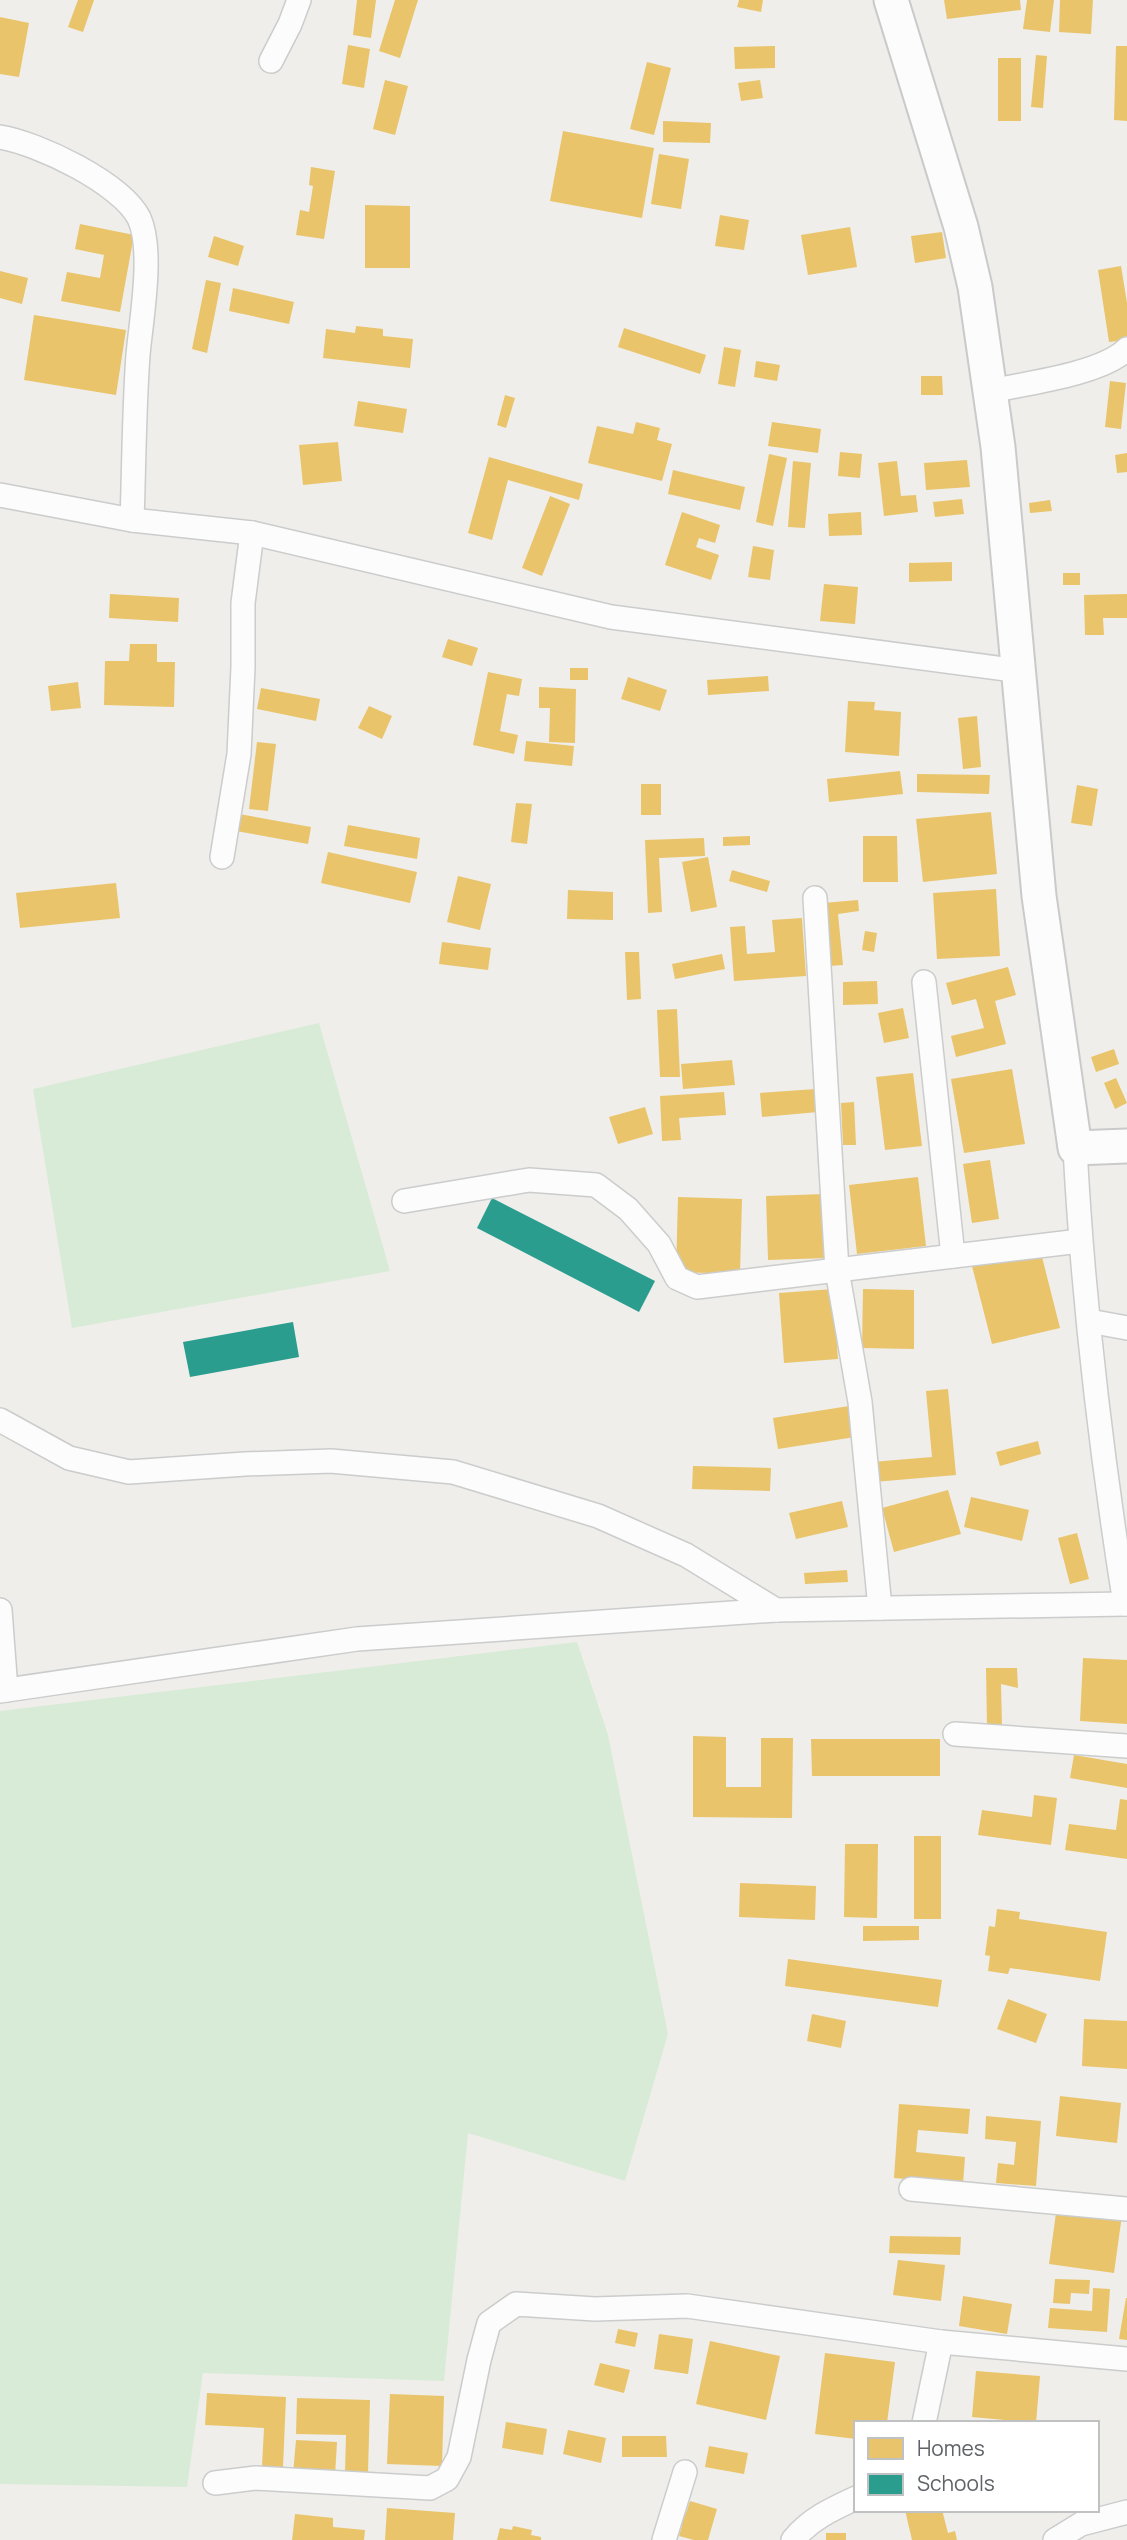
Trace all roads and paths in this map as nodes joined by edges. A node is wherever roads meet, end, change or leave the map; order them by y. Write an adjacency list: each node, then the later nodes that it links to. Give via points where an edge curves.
1 (299, 0): 3 (street)
2 (891, 0): 6 (street, via 961,226)
3 (271, 61)
4 (0, 137): 8 (street, via 23,141 76,165 119,196 139,218 146,288 138,355)
5 (1127, 349): 6 (street, via 1087,370)
6 (991, 391): 10 (street)
7 (0, 495): 8 (street)
8 (132, 520): 9 (street)
9 (252, 533): 10 (street, via 611,617); 11 (street, via 243,603 239,754)
10 (1020, 671): 15 (street, via 1040,896)
11 (222, 857)
12 (815, 898): 19 (street)
13 (924, 982): 18 (street)
14 (1127, 1146): 15 (street)
15 (1075, 1148): 17 (street)
16 (404, 1201): 19 (street, via 529,1180 596,1185 628,1209 659,1244 677,1278 697,1287)
17 (1080, 1241): 18 (street); 20 (street)
18 (953, 1256): 19 (street)
19 (837, 1270): 24 (street, via 860,1402)
20 (1089, 1321): 21 (street); 23 (street)
21 (1127, 1328)
22 (0, 1420): 26 (street, via 69,1458 128,1472 331,1461 453,1472 598,1516 686,1555)
23 (1126, 1604): 24 (street)
24 (880, 1608): 26 (street)
25 (0, 1609): 27 (street)
26 (776, 1610): 27 (street, via 357,1639)
27 (3, 1691)
28 (955, 1734): 29 (street)
29 (1127, 1746)
30 (911, 2189): 31 (street)
31 (1127, 2209)
32 (941, 2342): 33 (street); 34 (street); 36 (street, via 687,2306 595,2309 516,2304 489,2323 459,2457 447,2479 430,2488 256,2478)
33 (1127, 2359)
34 (924, 2421)
35 (685, 2472): 39 (street)
36 (215, 2483)
37 (854, 2499): 40 (street, via 827,2511)
38 (1127, 2512): 41 (street, via 1081,2524)
39 (664, 2540)
40 (793, 2540)
41 (1055, 2540)

